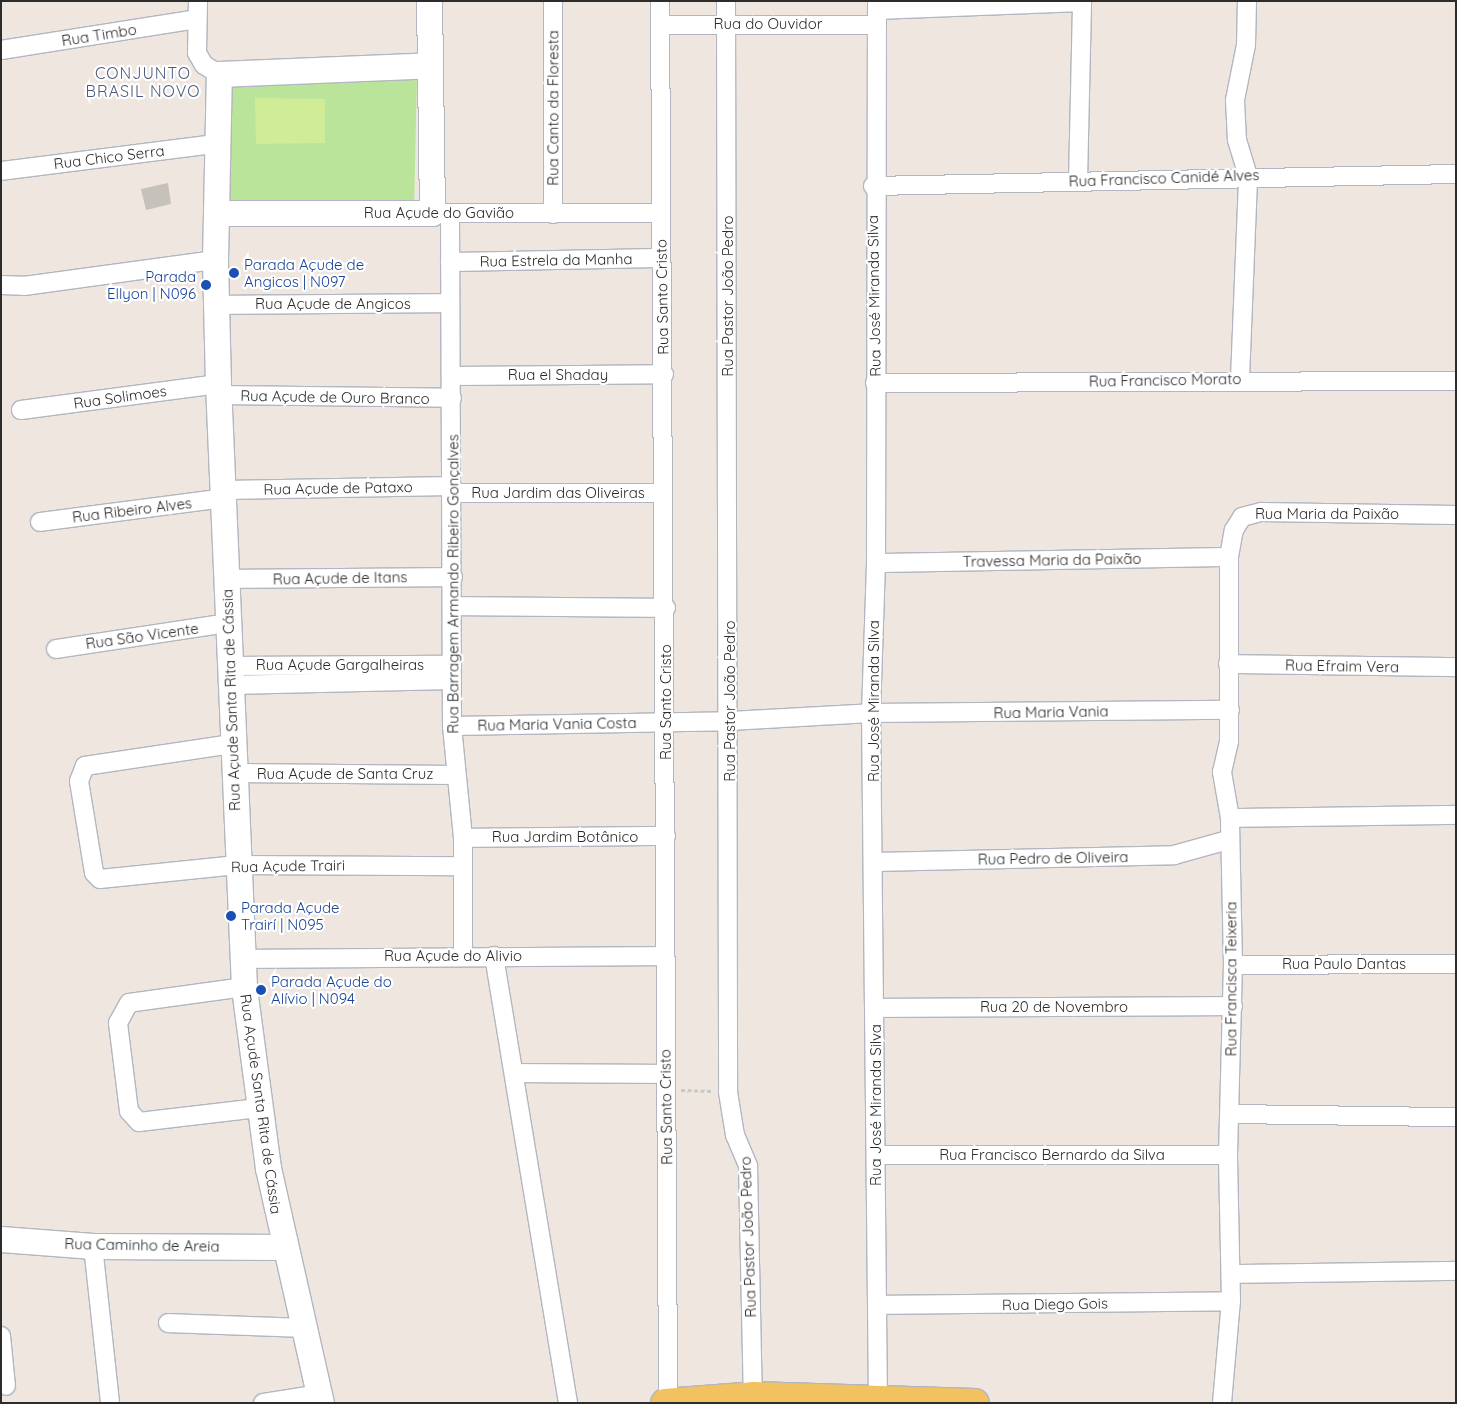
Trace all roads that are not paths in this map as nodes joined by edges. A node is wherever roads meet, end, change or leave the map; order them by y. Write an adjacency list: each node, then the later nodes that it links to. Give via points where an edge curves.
1 (429, 1): 12 (street)
2 (552, 1): 23 (street, Rua Canto da Floresta)
3 (660, 1): 10 (street, Rua Santo Cristo)
4 (726, 1): 9 (street, Rua Pastor João Pedro)
5 (1247, 1): 17 (street, via 1235,120)
6 (1082, 2): 8 (street, Rua do Ouvidor); 18 (street)
7 (197, 10): 11 (street, Rua Timbo); 13 (street, via 199,59)
8 (877, 12): 9 (street, Rua do Ouvidor); 19 (street, Rua José Miranda Silva)
9 (727, 24): 10 (street, Rua do Ouvidor); 57 (street, Rua Pastor João Pedro)
10 (660, 25): 22 (street, Rua Santo Cristo)
11 (1, 50)
12 (430, 65): 13 (street); 21 (street)
13 (219, 74): 14 (street, Rua Açude Santa Rita de Cássia)
14 (216, 144): 15 (street, Rua Chico Serra); 20 (street, Rua Açude Santa Rita de Cássia)
15 (1, 171)
16 (1456, 174): 17 (street, Rua Francisco Canidé Alves)
17 (1248, 176): 18 (street, Rua Francisco Canidé Alves); 32 (street)
18 (1078, 181): 19 (street, Rua Francisco Canidé Alves)
19 (873, 186): 34 (street, Rua José Miranda Silva)
20 (217, 213): 21 (street, Rua Açude do Gavião); 25 (street, Rua Açude Santa Rita de Cássia)
21 (441, 213): 23 (street, Rua Açude do Gavião); 26 (street, Rua Barragem Armando Ribeiro Gonçalves)
22 (661, 213): 23 (street, Rua Açude do Gavião); 24 (street, Rua Santo Cristo)
23 (553, 214)
24 (661, 258): 26 (street, Rua Estrela da Manha); 30 (street, Rua Santo Cristo)
25 (215, 260): 27 (street, via 24,286); 29 (street, Rua Açude Santa Rita de Cássia)
26 (450, 262): 28 (street, Rua Barragem Armando Ribeiro Gonçalves)
27 (1, 285)
28 (450, 304): 29 (street, Rua Açude de Angicos); 31 (street, Rua Barragem Armando Ribeiro Gonçalves)
29 (217, 305): 35 (street, Rua Açude Santa Rita de Cássia)
30 (664, 374): 31 (street, Rua el Shaday); 39 (street, Rua Santo Cristo)
31 (452, 376): 36 (street, Rua Barragem Armando Ribeiro Gonçalves)
32 (1240, 379): 33 (street, Rua Francisco Morato); 34 (street, Rua Francisco Morato)
33 (1456, 381)
34 (875, 383): 44 (street, Rua José Miranda Silva)
35 (219, 389): 36 (street, Rua Açude de Ouro Branco); 37 (street, Rua Solimoes); 40 (street, Rua Açude Santa Rita de Cássia)
36 (452, 398): 38 (street, Rua Barragem Armando Ribeiro Gonçalves)
37 (21, 410)
38 (452, 489): 39 (street, Rua Jardim das Oliveiras); 40 (street, Rua Açude de Pataxo); 45 (street, Rua Barragem Armando Ribeiro Gonçalves)
39 (663, 493): 48 (street, Rua Santo Cristo)
40 (224, 494): 42 (street, Rua Ribeiro Alves); 46 (street, Rua Açude Santa Rita de Cássia)
41 (1456, 515): 43 (street, Rua Maria da Paixão, via 1248,514 1236,525)
42 (40, 522)
43 (1229, 557): 44 (street, Travessa Maria da Paixão); 51 (street, Rua Francisca Teixeria)
44 (876, 563): 56 (street, Rua José Miranda Silva)
45 (453, 577): 46 (street, Rua Açude de Itans); 47 (street, Rua Barragem Armando Ribeiro Gonçalves)
46 (228, 579): 49 (street, Rua Açude Santa Rita de Cássia)
47 (454, 606): 48 (street); 53 (street, Rua Barragem Armando Ribeiro Gonçalves)
48 (666, 608): 58 (street, Rua Santo Cristo)
49 (228, 623): 50 (street, Rua São Vicente); 54 (street, Rua Açude Santa Rita de Cássia)
50 (56, 648)
51 (1228, 664): 52 (street, Rua Efraim Vera); 55 (street, Rua Francisca Teixeria)
52 (1456, 667)
53 (452, 672): 54 (street, Rua Açude Gargalheiras); 59 (street, Rua Barragem Armando Ribeiro Gonçalves)
54 (230, 675): 60 (street, Rua Açude Santa Rita de Cássia)
55 (1230, 710): 56 (street, Rua Maria Vania); 64 (street, Rua Francisca Teixeria, via 1222,772)
56 (871, 713): 57 (street, Rua Maria Vania Costa); 68 (street, Rua José Miranda Silva)
57 (730, 721): 58 (street, Rua Maria Vania Costa); 98 (street, Rua Pastor João Pedro, via 728,1092 736,1136 748,1166)
58 (666, 722): 59 (street, Rua Maria Vania Costa); 65 (street, Rua Santo Cristo)
59 (452, 726): 62 (street, Rua Barragem Armando Ribeiro Gonçalves)
60 (232, 744): 61 (street, Rua Açude Santa Rita de Cássia); 69 (street, Rua Açude Trairi, via 92,764 80,772 79,781 94,873 114,882)
61 (234, 773): 62 (street, Rua Açude de Santa Cruz); 69 (street, Rua Açude Santa Rita de Cássia)
62 (456, 775): 66 (street, Rua Barragem Armando Ribeiro Gonçalves)
63 (1456, 815): 64 (street)
64 (1230, 818): 67 (street, Rua Francisca Teixeria)
65 (666, 836): 66 (street, Rua Jardim Botânico); 73 (street, Rua Santo Cristo)
66 (463, 838): 70 (street, Rua Barragem Armando Ribeiro Gonçalves)
67 (1228, 840): 68 (street, Rua Pedro de Oliveira, via 1174,855); 76 (street, Rua Francisca Teixeria)
68 (876, 862): 79 (street, Rua José Miranda Silva)
69 (237, 865): 70 (street, Rua Açude Trairi); 74 (street, Rua Açude Santa Rita de Cássia)
70 (464, 866): 71 (street, Rua Barragem Armando Ribeiro Gonçalves)
71 (463, 955): 72 (street, Rua Açude do Alivio); 74 (street, Rua Açude do Alivio)
72 (494, 956): 73 (street, Rua Açude do Alivio); 80 (street)
73 (664, 956): 81 (street, Rua Santo Cristo)
74 (242, 959): 77 (street, Rua Açude Santa Rita de Cássia)
75 (1456, 964): 76 (street, Rua Paulo Dantas)
76 (1233, 965): 78 (street, Rua Francisca Teixeria)
77 (244, 987): 82 (street, Rua Açude Santa Rita de Cássia); 82 (street, via 129,1003 118,1023 128,1111 148,1124)
78 (1233, 1006): 79 (street, Rua 20 de Novembro); 83 (street, Rua Francisca Teixeria)
79 (876, 1008): 85 (street, Rua José Miranda Silva)
80 (516, 1073): 81 (street); 104 (street)
81 (666, 1081): 101 (street, Rua Santo Cristo)
82 (258, 1108): 89 (street, Rua Açude Santa Rita de Cássia)
83 (1230, 1114): 84 (street); 86 (street, Rua Francisca Teixeria)
84 (1456, 1117)
85 (877, 1155): 86 (street, Rua Francisco Bernardo da Silva); 93 (street, Rua José Miranda Silva)
86 (1228, 1155): 91 (street, Rua Francisca Teixeria)
87 (1, 1239): 88 (street, Rua Caminho de Areia)
88 (93, 1246): 89 (street, Rua Caminho de Areia); 102 (street)
89 (284, 1247): 95 (street, Rua Açude Santa Rita de Cássia)
90 (1456, 1271): 91 (street)
91 (1231, 1274): 92 (street, Rua Francisca Teixeria)
92 (1231, 1301): 93 (street, Rua Diego Gois); 106 (street, Rua Francisca Teixeria)
93 (878, 1305): 100 (street, Rua José Miranda Silva)
94 (168, 1323): 95 (street)
95 (303, 1328): 99 (street, Rua Açude Santa Rita de Cássia)
96 (1, 1336): 97 (street)
97 (6, 1386)
98 (753, 1396): 100 (main road); 101 (main road)
99 (320, 1399): 103 (street)
100 (878, 1400): 105 (main road)
101 (666, 1402)
102 (110, 1403)
103 (263, 1403)
104 (568, 1403)
105 (975, 1403)
106 (1222, 1403)

